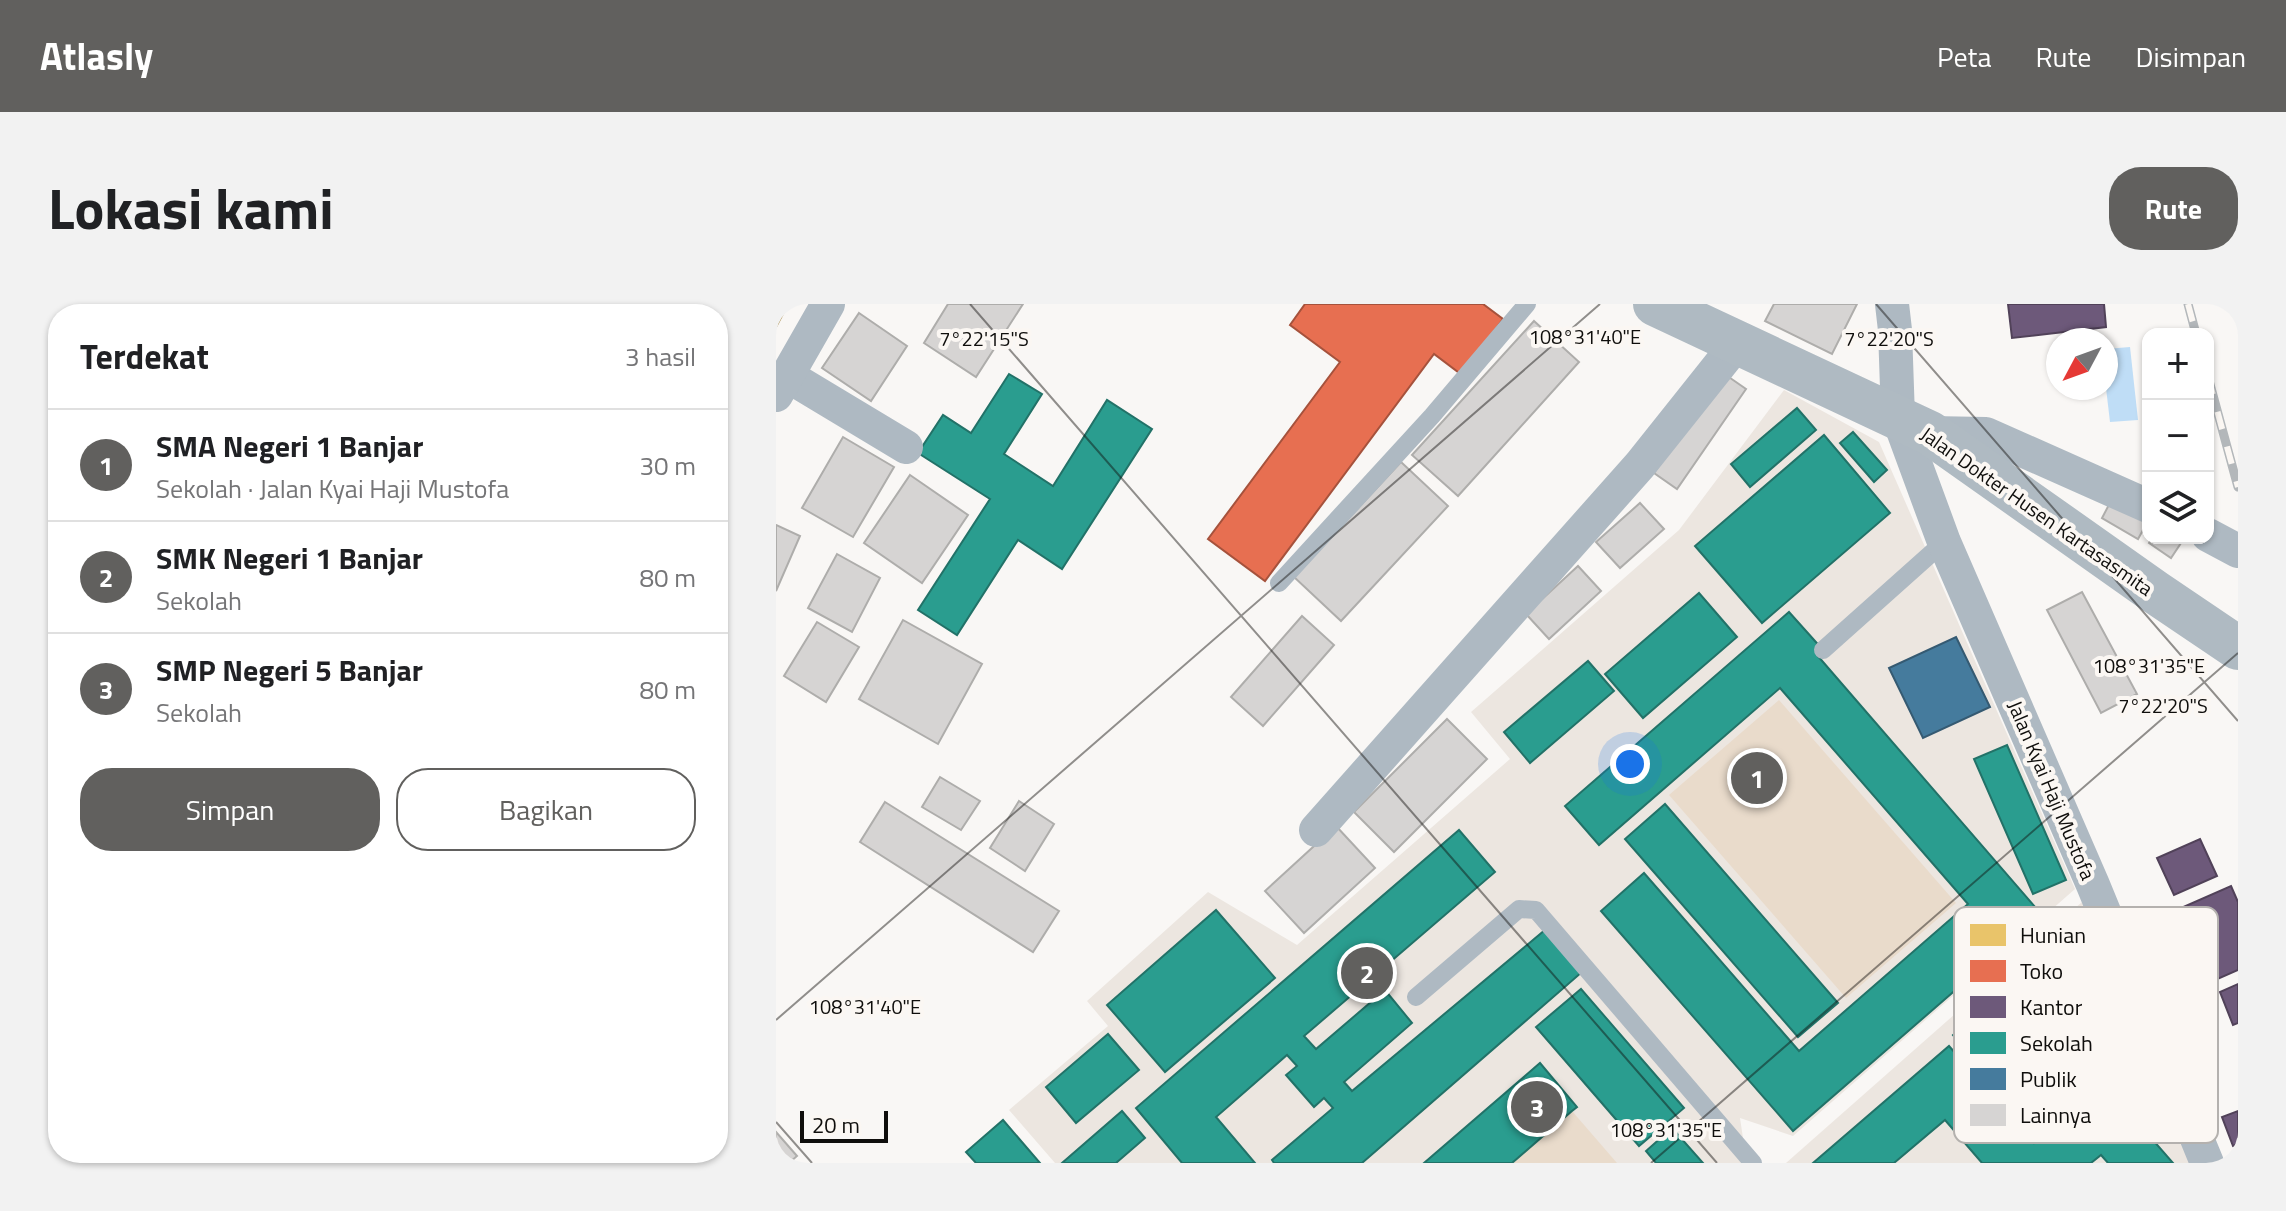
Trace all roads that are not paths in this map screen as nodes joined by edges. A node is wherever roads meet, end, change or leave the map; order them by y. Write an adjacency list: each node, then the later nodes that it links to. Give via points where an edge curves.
1 (828, 304): 6 (street)
2 (1527, 304): 13 (lane)
3 (1655, 304): 5 (main road, Jalan Dokter Husen Kartasasmita)
4 (1892, 304): 7 (street, Jalan Kyai Haji Mustofa)
5 (1738, 342): 7 (main road, Jalan Dokter Husen Kartasasmita); 16 (street, via 1640,465)
6 (782, 386): 8 (street)
7 (1914, 425): 9 (street, via 1986,434); 11 (street, Jalan Kyai Haji Mustofa); 14 (main road, Jalan Dokter Husen Kartasasmita)
8 (906, 447)
9 (2142, 503)
10 (2214, 538): 12 (street)
11 (1944, 542): 15 (lane); 17 (street, Jalan Kyai Haji Mustofa)
12 (2238, 551)
13 (1279, 583)
14 (2238, 648)
15 (1823, 650)
16 (1316, 830)
17 (2102, 907)
18 (1416, 997): 20 (lane, via 1519,909 1536,910)
19 (2199, 1143): 21 (street, Jalan Kyai Haji Mustofa)
20 (1753, 1163)
21 (2207, 1163)

